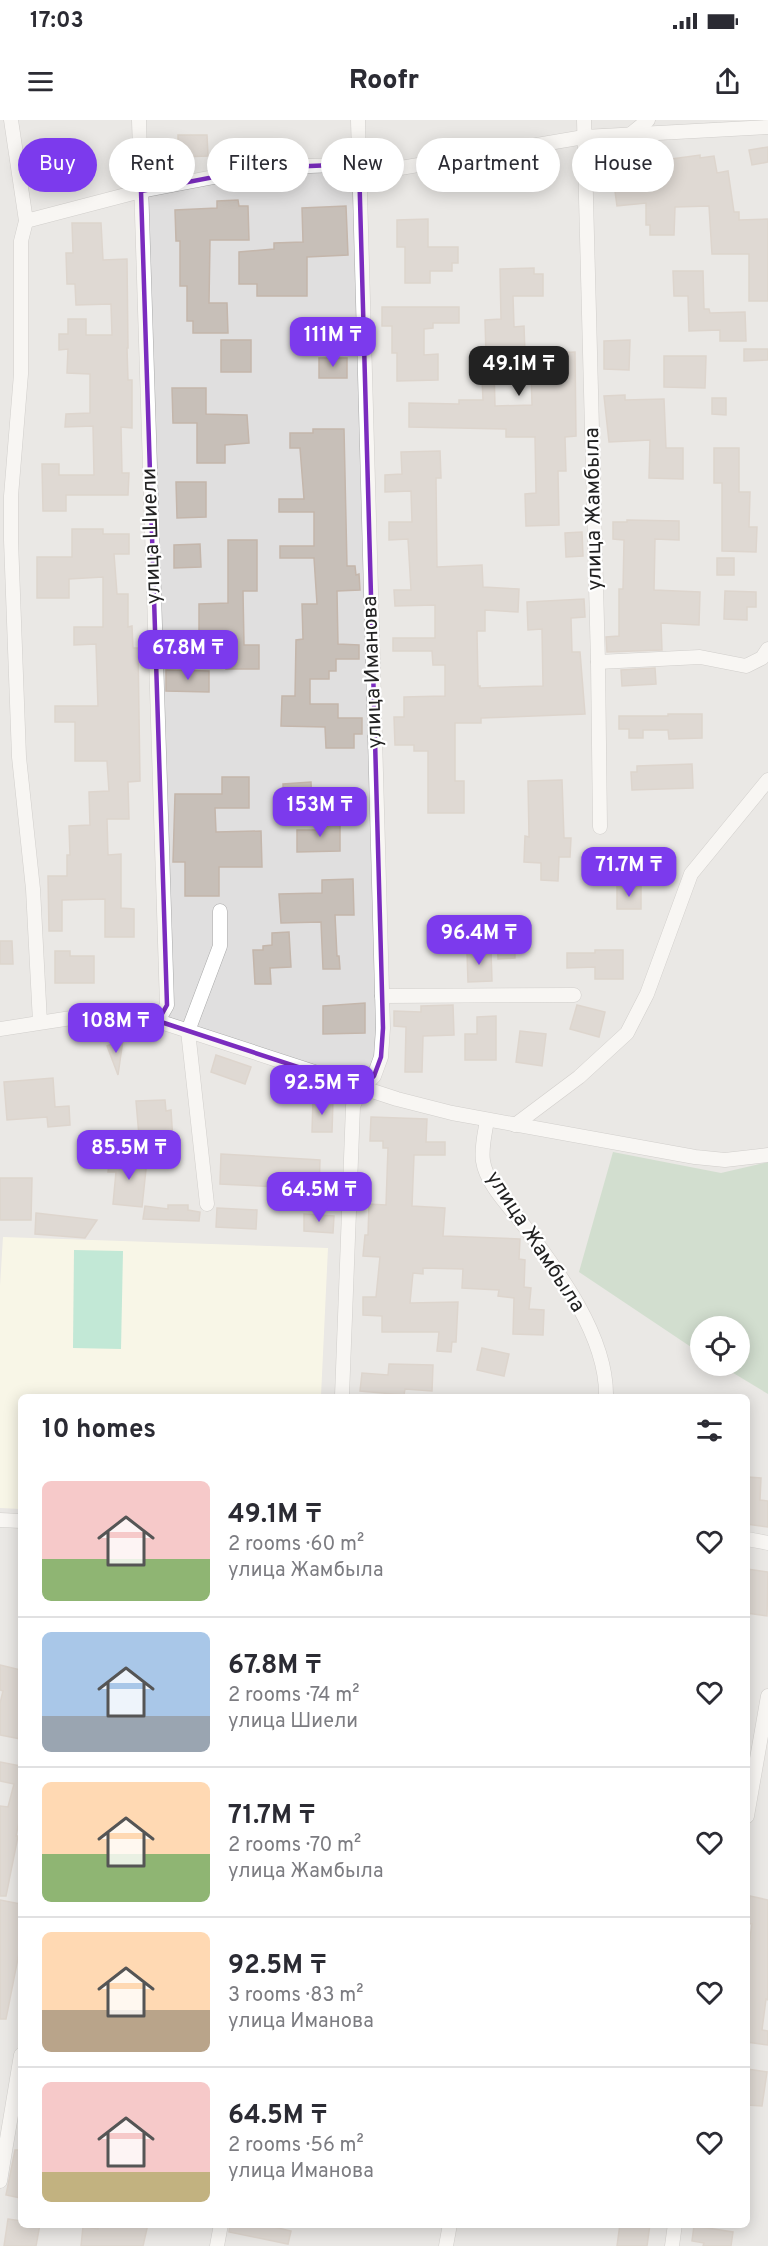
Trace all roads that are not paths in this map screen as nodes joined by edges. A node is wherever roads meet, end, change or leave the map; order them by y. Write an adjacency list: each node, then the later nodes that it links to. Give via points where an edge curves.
1 (11, 120): 17 (street)
2 (139, 120): 9 (street, улица Шиели)
3 (358, 120): 10 (street, улица Иманова)
4 (584, 120): 8 (street, улица Жамбыла)
5 (648, 120): 7 (street)
6 (768, 127): 7 (street)
7 (631, 134): 8 (street)
8 (584, 137): 11 (street); 19 (street, улица Жамбыла)
9 (140, 138)
10 (358, 138)
11 (404, 163)
12 (321, 169): 13 (street, via 261,168)
13 (195, 181)
14 (137, 192): 17 (street)
15 (141, 192): 25 (street, улица Шиели, via 167,1005)
16 (360, 192): 24 (street, улица Иманова)
17 (26, 220): 26 (street, via 21,241 21,374 10,496 19,757 33,889)
18 (768, 649): 19 (street, via 762,658 746,666 699,657)
19 (598, 662): 21 (street, улица Жамбыла)
20 (768, 780): 31 (street, via 691,874 647,994 627,1033 579,1077)
21 (600, 827)
22 (220, 911): 28 (street, via 220,946)
23 (574, 995): 24 (street)
24 (382, 996): 29 (street, улица Иманова, via 381,1057 374,1076)
25 (158, 1021): 26 (street, via 97,1014); 28 (street)
26 (40, 1022): 27 (street)
27 (0, 1029)
28 (188, 1031): 29 (street); 33 (street)
29 (362, 1088): 30 (street); 34 (street, улица Иманова, via 353,1106)
30 (487, 1120): 31 (street); 35 (street, улица Жамбыла, via 483,1161 492,1183 558,1270 599,1346 607,1377)
31 (515, 1125): 32 (street, via 695,1157 724,1160)
32 (768, 1155)
33 (207, 1204)
34 (342, 1394)
35 (606, 1394)
36 (0, 1520): 37 (street)
37 (18, 1521)
38 (750, 1540): 39 (street)
39 (768, 1543)
40 (768, 1696): 41 (street)
41 (750, 1799)
42 (18, 2073): 43 (street)
43 (0, 2181)
44 (220, 2228): 47 (street)
45 (449, 2228): 48 (street)
46 (674, 2228): 49 (street)
47 (217, 2246)
48 (446, 2246)
49 (672, 2246)

